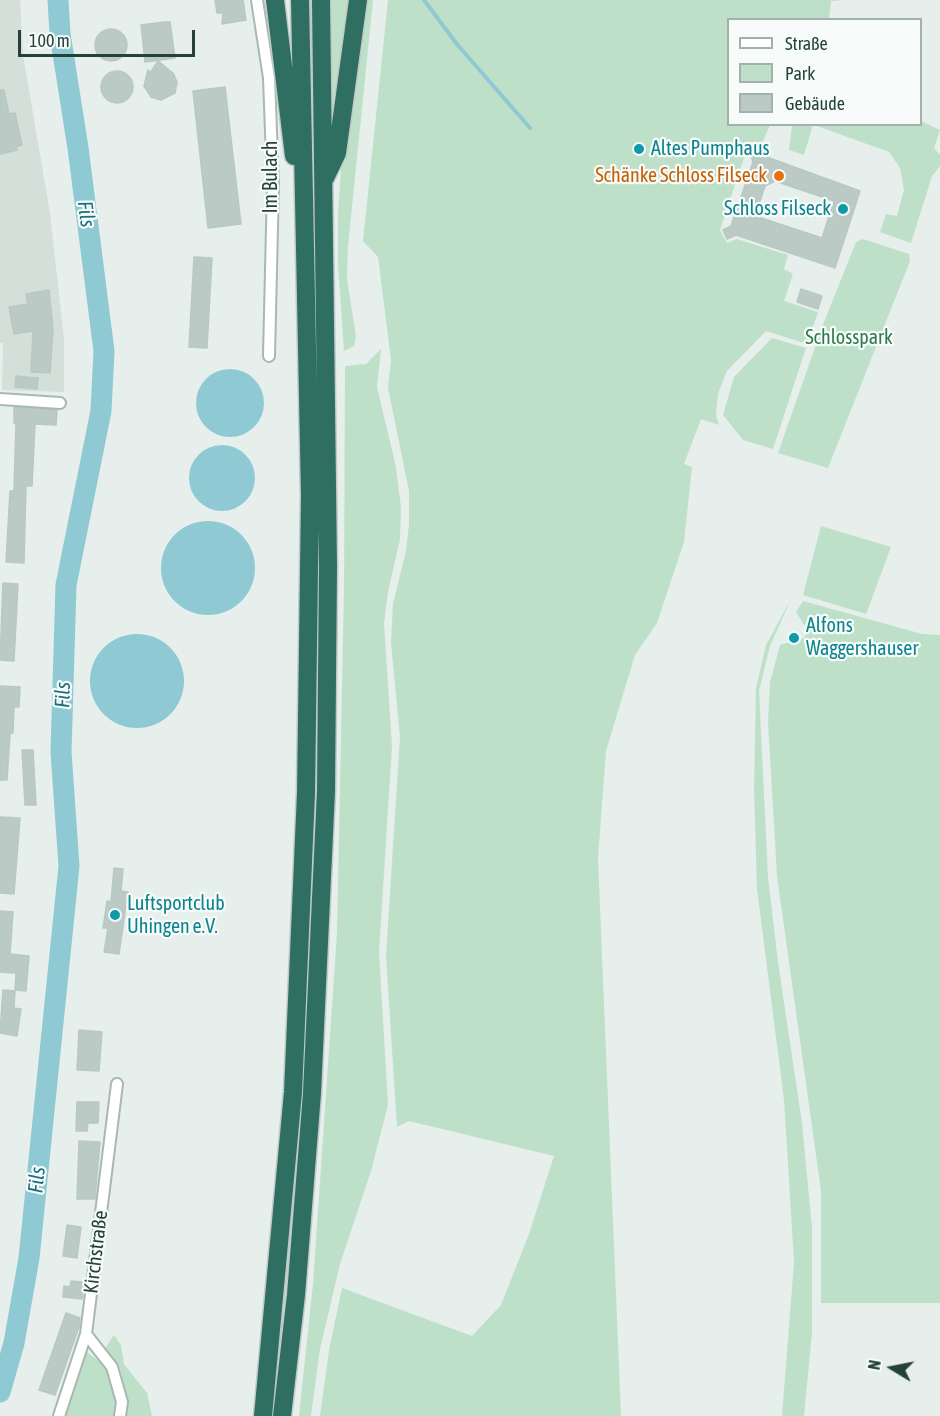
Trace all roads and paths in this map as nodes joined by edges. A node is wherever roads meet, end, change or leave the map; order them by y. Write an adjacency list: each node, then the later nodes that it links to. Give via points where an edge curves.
1 (257, 0): 8 (street, Im Bulach, via 269,78 273,185)
2 (275, 0): 7 (highway, via 292,150)
3 (300, 0): 7 (highway)
4 (321, 0): 6 (highway)
5 (358, 0): 6 (highway, via 337,153)
6 (323, 183): 16 (highway, via 328,566 326,791 312,1093)
7 (304, 184): 15 (highway, via 310,496 306,793 293,1092)
8 (269, 356)
9 (0, 399): 10 (street)
10 (60, 403)
11 (117, 1084): 12 (street, Kirchstraße)
12 (86, 1334): 13 (street, Kirchstraße); 14 (street, via 112,1367 122,1402)
13 (59, 1416)
14 (120, 1416)
15 (263, 1416)
16 (282, 1416)

